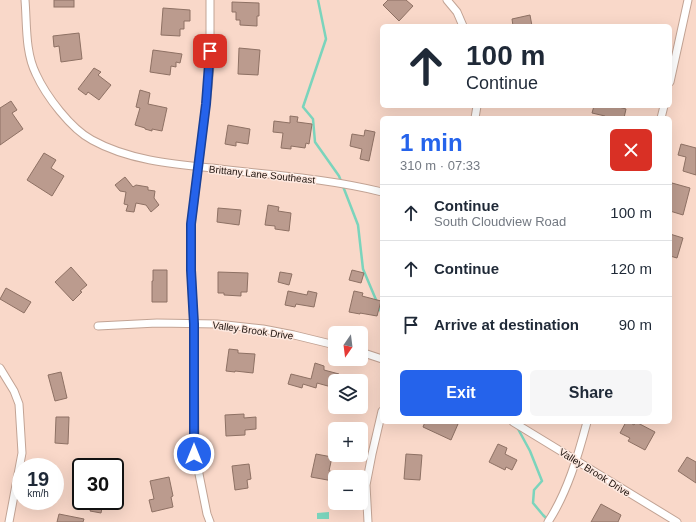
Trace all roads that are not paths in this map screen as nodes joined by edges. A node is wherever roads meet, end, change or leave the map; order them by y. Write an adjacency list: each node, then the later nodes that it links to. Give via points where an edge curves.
1 (25, 0): 7 (street, Brittany Lane Southeast, via 28,40 35,74 64,117 90,139 117,152)
2 (210, 0): 7 (street, via 210,65)
3 (447, 0): 5 (street, via 457,12)
4 (688, 0): 6 (street)
5 (462, 24)
6 (672, 73)
7 (198, 167): 8 (street, Brittany Lane Southeast, via 351,184); 9 (street, via 191,224)
8 (380, 191)
9 (194, 324): 10 (street, Valley Brook Drive); 11 (street, Valley Brook Drive, via 263,329); 20 (street, via 194,454)
10 (98, 326)
11 (328, 343)
12 (368, 354): 13 (street)
13 (380, 358)
14 (0, 368): 19 (street, via 19,404 22,453)
15 (380, 420): 21 (street, via 366,485)
16 (516, 424): 18 (street, Valley Brook Drive)
17 (586, 424): 18 (street)
18 (576, 460): 22 (street, via 558,506); 23 (street, Valley Brook Drive)
19 (9, 522)
20 (210, 522)
21 (368, 522)
22 (548, 522)
23 (677, 522)

